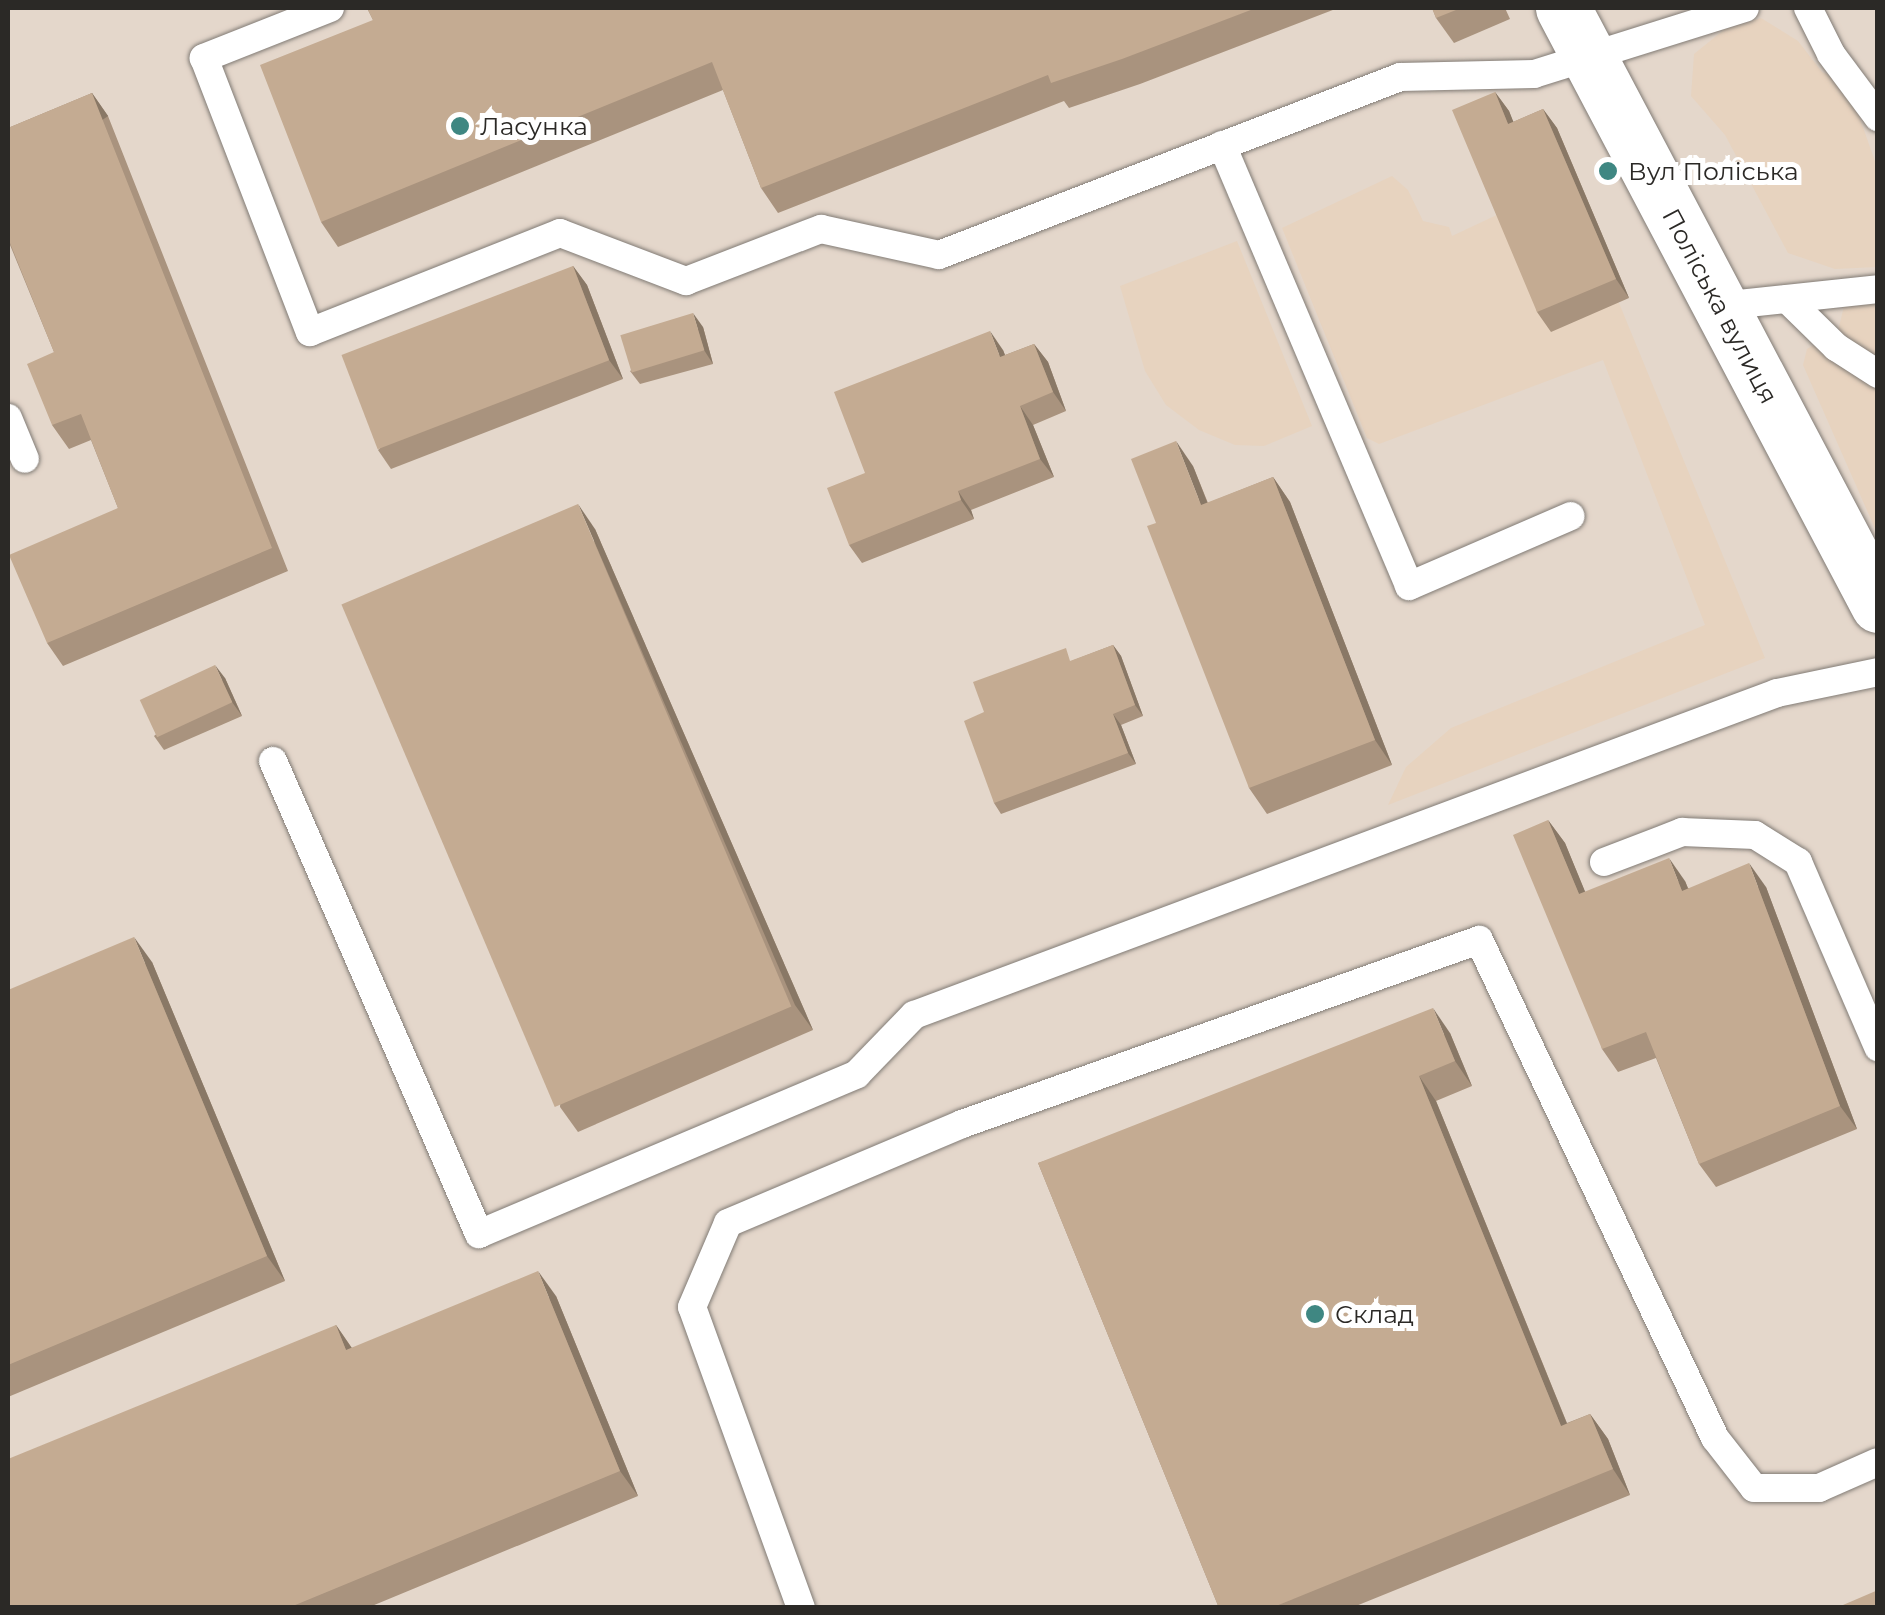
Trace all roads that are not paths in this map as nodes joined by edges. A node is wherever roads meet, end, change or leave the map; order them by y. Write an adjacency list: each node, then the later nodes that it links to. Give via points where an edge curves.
1 (330, 8): 7 (lane, via 204,58 310,332 560,233 686,281 821,229 940,255)
2 (1563, 8): 5 (street, Поліська вулиця)
3 (1745, 8): 5 (lane)
4 (1808, 8): 6 (lane)
5 (1591, 60): 7 (lane, via 1534,74 1400,77); 10 (street, Поліська вулиця)
6 (1878, 117)
7 (1222, 146): 14 (lane, via 1409,586)
8 (1878, 290): 9 (lane)
9 (1787, 299): 10 (lane); 11 (lane, via 1836,347)
10 (1720, 306): 15 (street, Поліська вулиця)
11 (1878, 374)
12 (8, 418): 13 (lane)
13 (26, 459)
14 (1571, 516)
15 (1878, 605)
16 (1878, 672): 17 (lane, via 1777,693 914,1015 857,1074 479,1234)
17 (273, 761)
18 (1604, 862): 19 (lane, via 1682,832 1755,836 1798,862)
19 (1878, 1046)
20 (1878, 1462): 21 (lane, via 1818,1488 1754,1488 1724,1450 1479,940 962,1124 728,1224 692,1307)
21 (801, 1608)

